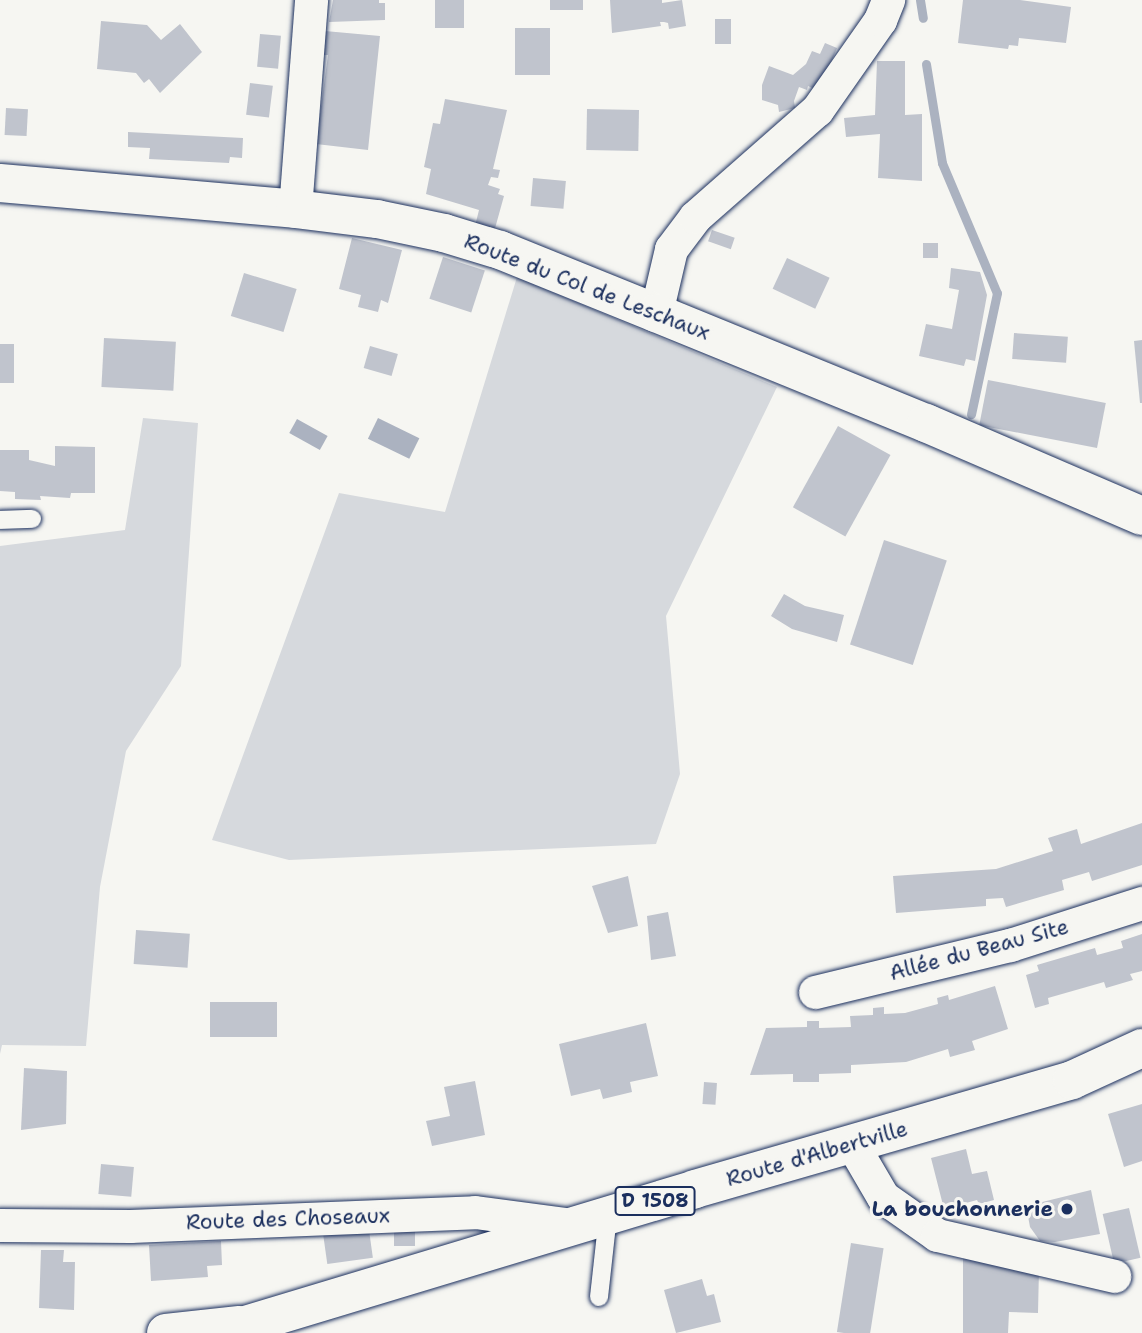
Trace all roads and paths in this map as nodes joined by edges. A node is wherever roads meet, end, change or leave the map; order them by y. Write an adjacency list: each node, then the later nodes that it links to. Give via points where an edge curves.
1 (311, 0): 4 (street)
2 (888, 0): 5 (street, via 880,20 817,110 695,217 671,248)
3 (0, 183): 4 (main road, Route du Col de Leschaux)
4 (295, 209): 5 (main road, Route du Col de Leschaux, via 444,233 499,250)
5 (656, 313): 6 (main road, Route du Col de Leschaux)
6 (1142, 516)
7 (32, 519): 8 (lane)
8 (0, 520)
9 (1142, 903): 10 (street, Allée du Beau Site, via 1010,945)
10 (815, 992)
11 (1142, 1048): 13 (main road, Route d'Albertville / D 1508)
12 (1142, 1073): 13 (main road, Route d'Albertville / D 1508)
13 (1072, 1080): 14 (main road, Route d'Albertville / D 1508)
14 (852, 1144): 15 (main road, Route d'Albertville / D 1508); 17 (street, via 883,1197 937,1235)
15 (592, 1220): 16 (street, Route des Choseaux, via 475,1212 130,1226); 18 (lane); 19 (main road, Route d'Albertville / D 1508)
16 (0, 1226)
17 (1114, 1276)
18 (599, 1297)
19 (229, 1329): 20 (main road, Route d'Albertville / D 1508)
20 (166, 1333)

